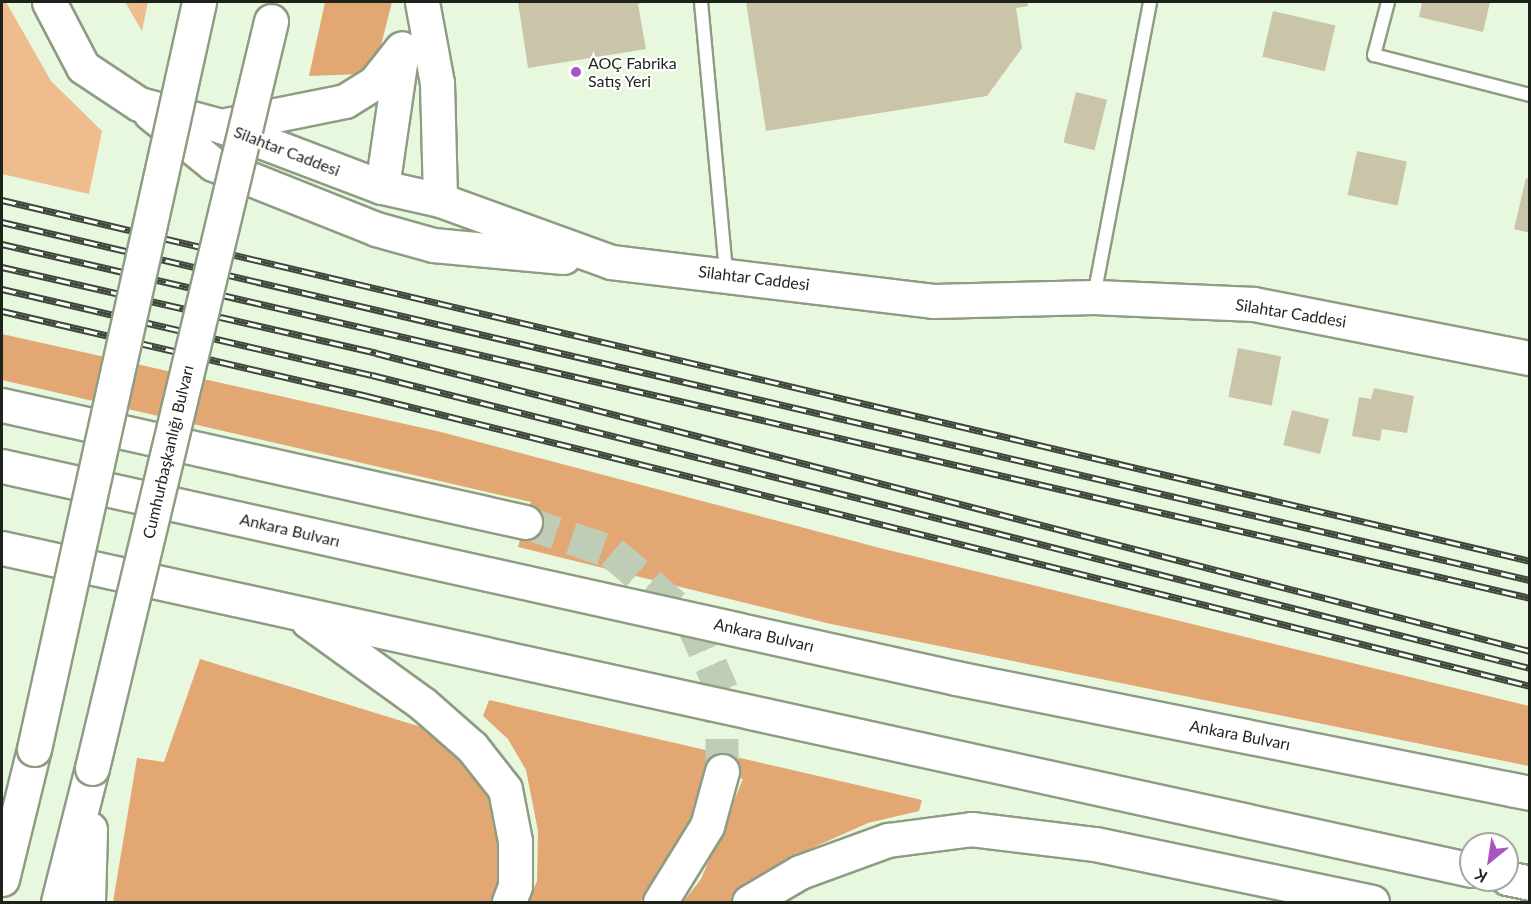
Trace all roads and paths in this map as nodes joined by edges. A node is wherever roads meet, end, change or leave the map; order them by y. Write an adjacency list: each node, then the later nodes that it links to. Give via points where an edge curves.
1 (49, 2): 11 (main road, Silahtar Caddesi, via 83,67)
2 (199, 2): 29 (main road, bridge, via 34,749)
3 (414, 2): 9 (main road)
4 (422, 2): 14 (main road, via 437,83)
5 (701, 2): 18 (lane)
6 (1150, 2): 19 (lane)
7 (1388, 2): 10 (lane, via 1374,55)
8 (273, 11): 26 (main road, Cumhurbaşkanlığı Bulvarı, bridge)
9 (402, 48): 12 (main road, via 375,82 345,101); 13 (main road)
10 (1530, 95)
11 (139, 104): 12 (main road, Silahtar Caddesi); 15 (main road, via 213,164)
12 (221, 126): 13 (main road, Silahtar Caddesi)
13 (382, 187): 14 (main road, Silahtar Caddesi); 15 (main road)
14 (440, 200): 16 (main road); 17 (main road, Silahtar Caddesi)
15 (375, 229): 16 (main road)
16 (433, 245): 17 (main road)
17 (611, 262): 18 (main road, Silahtar Caddesi)
18 (726, 274): 19 (main road, Silahtar Caddesi, via 933,300)
19 (1094, 297): 20 (main road, Silahtar Caddesi, via 1254,304)
20 (1530, 358)
21 (2, 405): 23 (main road)
22 (2, 466): 28 (main road, Ankara Bulvarı, via 956,678)
23 (525, 522)
24 (2, 548): 25 (main road)
25 (297, 613): 30 (main road); 34 (main road, via 423,704 472,747 505,789 515,841 515,886)
26 (92, 768): 32 (main road, Cumhurbaşkanlığı Bulvarı); 33 (main road)
27 (722, 771): 35 (main road, via 707,826)
28 (1530, 793)
29 (7, 831): 31 (main road)
30 (1459, 867)
31 (2, 879)
32 (58, 903)
33 (88, 903)
34 (509, 903)
35 (660, 903)
36 (749, 903): 37 (main road, via 800,872 888,840 971,829 1095,844)
37 (1372, 903)

